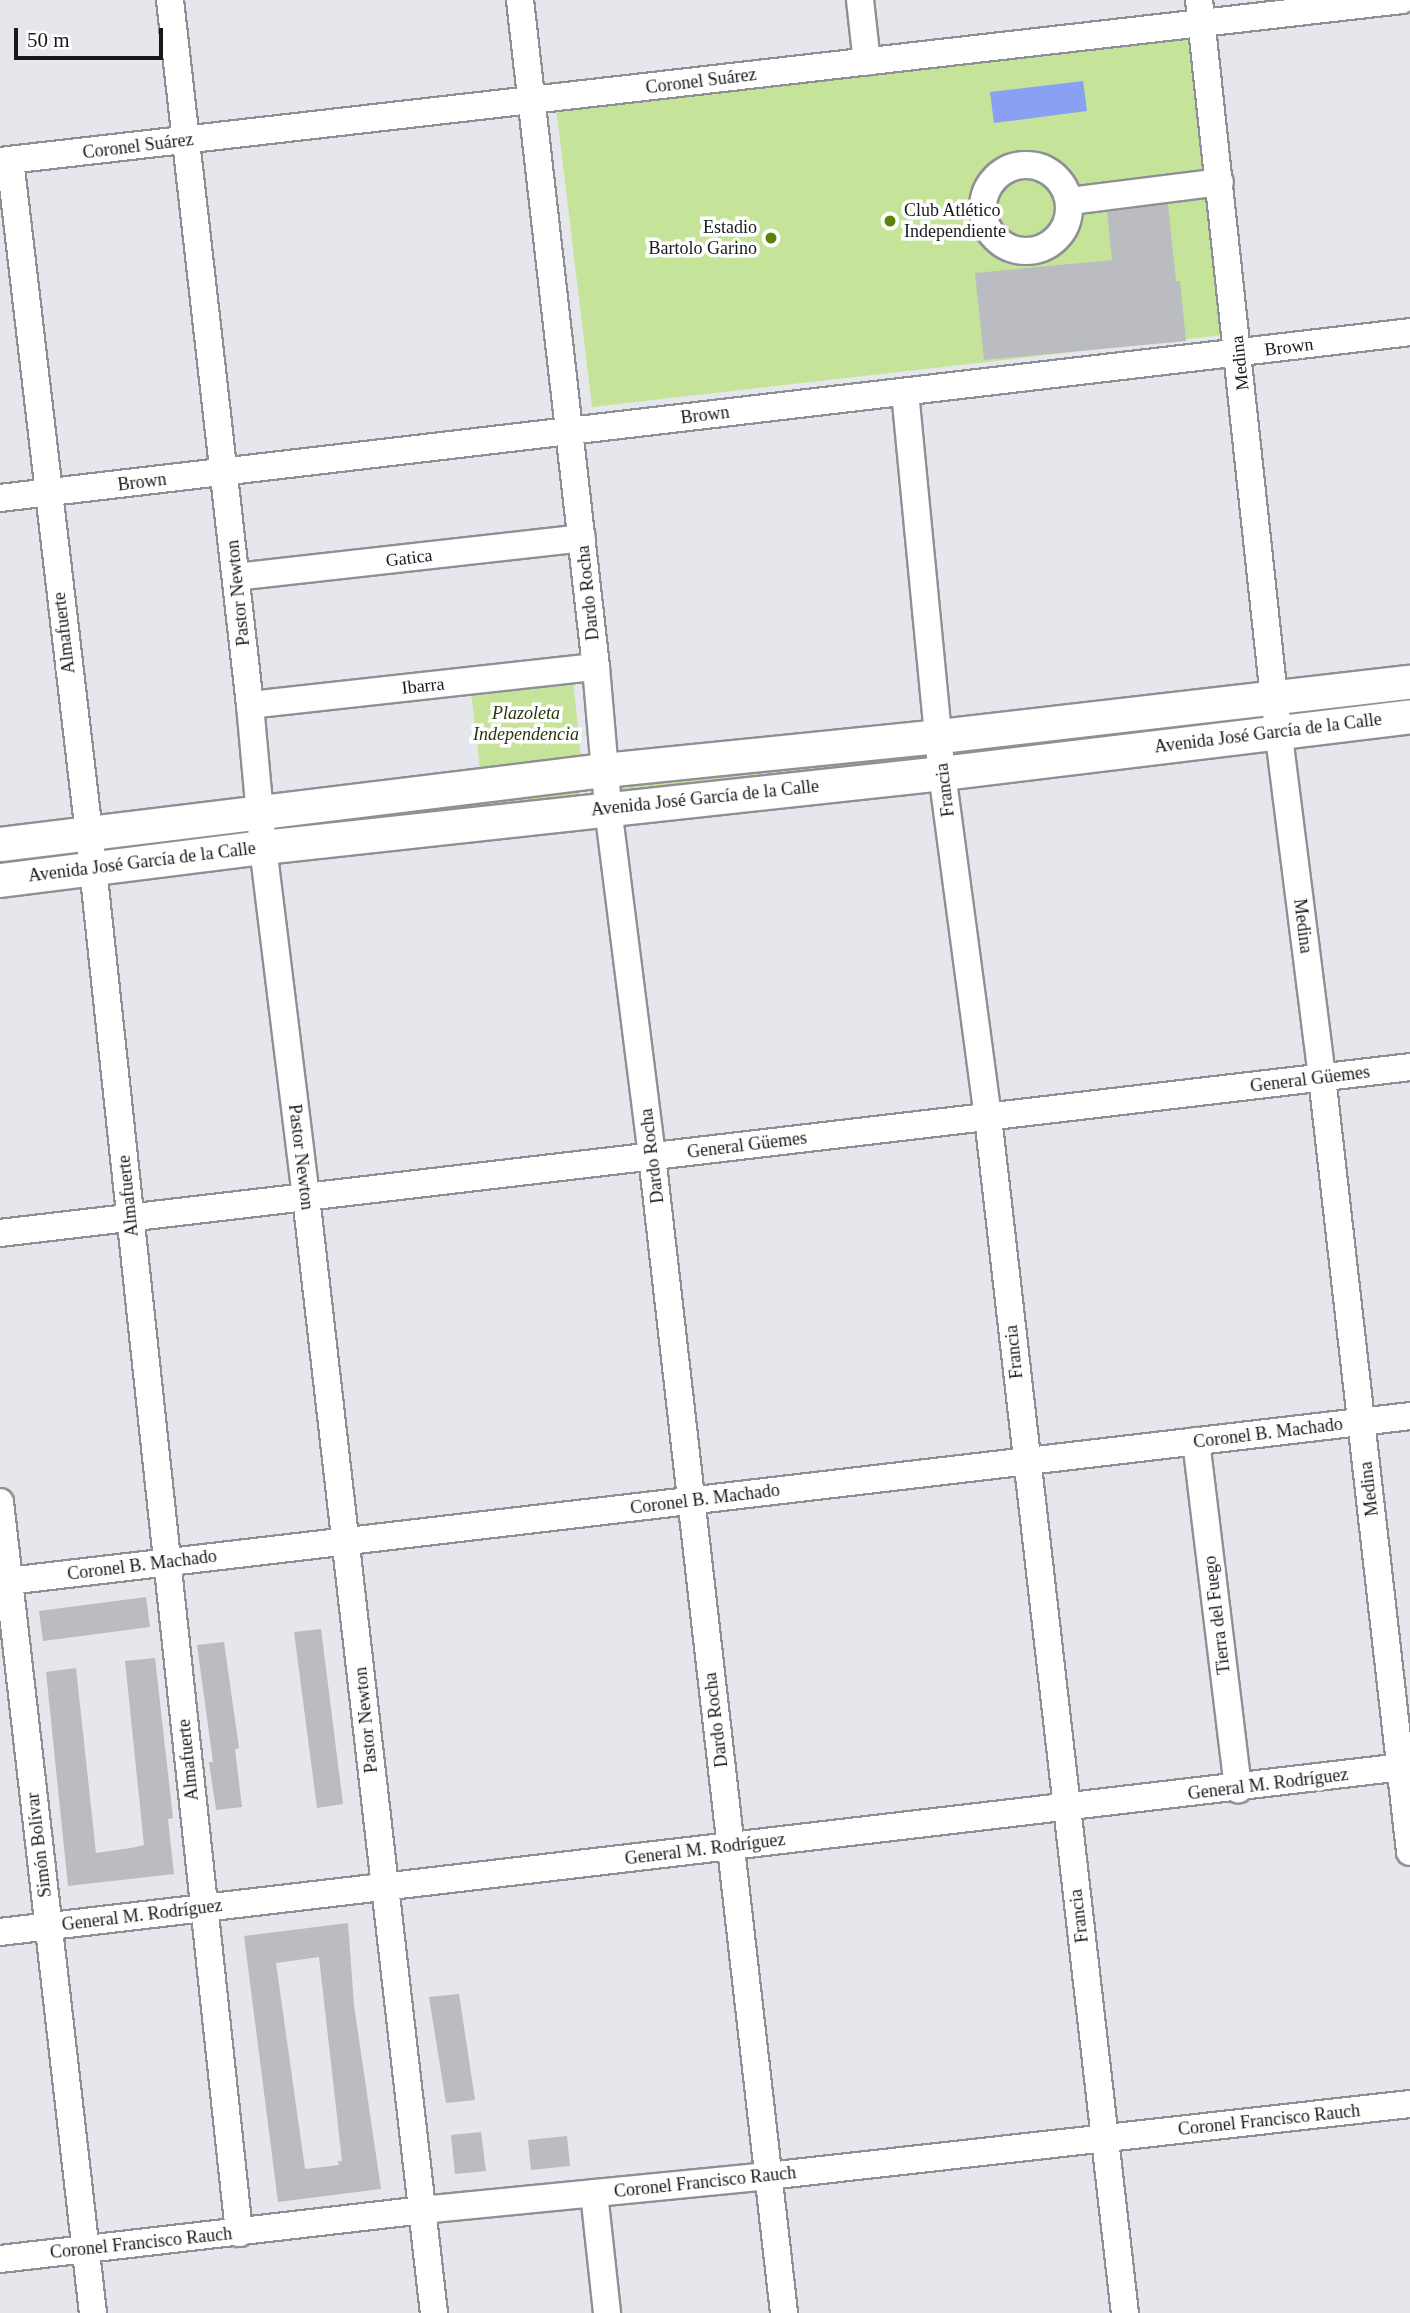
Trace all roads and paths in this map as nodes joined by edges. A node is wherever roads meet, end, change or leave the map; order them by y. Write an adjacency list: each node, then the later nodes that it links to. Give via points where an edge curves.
1 (170, 0): 8 (street, Pastor Newton)
2 (520, 0): 7 (street, Dardo Rocha)
3 (860, 0): 6 (street)
4 (1402, 0): 5 (street, Coronel Suárez)
5 (1200, 12): 6 (street, Coronel Suárez); 10 (street, Medina)
6 (867, 62): 7 (street, Coronel Suárez)
7 (532, 100): 8 (street, Coronel Suárez); 15 (street, Dardo Rocha)
8 (186, 140): 9 (street, Coronel Suárez); 16 (street, Pastor Newton)
9 (5, 161): 17 (street, Almafuerte)
10 (1220, 181): 11 (street); 13 (street, Medina)
11 (1070, 201)
12 (1410, 332): 13 (street, Brown)
13 (1239, 352): 14 (street, Brown); 23 (street, Medina)
14 (905, 392): 15 (street, Brown); 27 (street, Francia)
15 (569, 431): 16 (street, Brown); 19 (street, Dardo Rocha)
16 (224, 472): 17 (street, Brown); 20 (street, Pastor Newton)
17 (47, 493): 18 (street, Brown); 32 (street, Almafuerte)
18 (0, 498)
19 (582, 538): 20 (street, Gatica); 21 (street, Dardo Rocha)
20 (236, 577): 24 (street, Pastor Newton)
21 (596, 667): 24 (street, Ibarra); 28 (street, Dardo Rocha)
22 (1410, 682): 23 (main road, Avenida José García de la Calle)
23 (1274, 697): 26 (street, Medina); 27 (main road, Avenida José García de la Calle)
24 (250, 705): 31 (street, Pastor Newton)
25 (1410, 716): 26 (main road, Avenida José García de la Calle)
26 (1279, 731): 29 (main road, Avenida José García de la Calle); 38 (street, Medina)
27 (940, 736): 28 (main road, Avenida José García de la Calle); 29 (street, Francia)
28 (604, 770): 30 (street, Dardo Rocha); 31 (main road, Avenida José García de la Calle)
29 (942, 773): 30 (main road, Avenida José García de la Calle); 39 (street, Francia)
30 (608, 808): 34 (main road, Avenida José García de la Calle); 40 (street, Dardo Rocha)
31 (259, 811): 32 (main road, Avenida José García de la Calle); 34 (street, Pastor Newton)
32 (89, 834): 33 (main road, Avenida José García de la Calle); 35 (street, Almafuerte)
33 (0, 844)
34 (263, 847): 35 (main road, Avenida José García de la Calle); 41 (street, Pastor Newton)
35 (93, 868): 36 (main road, Avenida José García de la Calle); 42 (street, Almafuerte)
36 (0, 880)
37 (1410, 1067): 38 (street, General Güemes)
38 (1322, 1077): 39 (street, General Güemes); 45 (street, Medina)
39 (988, 1116): 40 (street, General Güemes); 47 (street, Francia)
40 (652, 1156): 41 (street, General Güemes); 48 (street, Dardo Rocha)
41 (306, 1197): 42 (street, General Güemes); 50 (street, Pastor Newton)
42 (130, 1218): 43 (street, General Güemes); 51 (street, Almafuerte)
43 (0, 1233)
44 (1410, 1416): 45 (street, Coronel B. Machado)
45 (1361, 1422): 46 (street, Coronel B. Machado); 53 (street, Medina)
46 (1196, 1441): 47 (street, Coronel B. Machado); 54 (street, Tierra del Fuego)
47 (1027, 1461): 48 (street, Coronel B. Machado); 55 (street, Francia)
48 (691, 1501): 50 (street, Coronel B. Machado); 56 (street, Dardo Rocha)
49 (0, 1502): 52 (street, Simón Bolívar)
50 (346, 1541): 51 (street, Coronel B. Machado); 58 (street, Pastor Newton)
51 (168, 1562): 52 (street, Coronel B. Machado); 59 (street, Almafuerte)
52 (4, 1581): 60 (street, Simón Bolívar)
53 (1405, 1767): 54 (street, General M. Rodríguez); 57 (street, Medina)
54 (1238, 1788): 55 (street, General M. Rodríguez)
55 (1066, 1807): 56 (street, General M. Rodríguez); 63 (street, Francia)
56 (731, 1846): 58 (street, General M. Rodríguez); 64 (street, Dardo Rocha)
57 (1410, 1852)
58 (385, 1887): 59 (street, General M. Rodríguez); 66 (street, Pastor Newton)
59 (203, 1908): 60 (street, General M. Rodríguez); 67 (street, Almafuerte)
60 (48, 1927): 61 (street, General M. Rodríguez); 68 (street, Simón Bolívar)
61 (0, 1932)
62 (1410, 2104): 63 (street, Coronel Francisco Rauch)
63 (1104, 2138): 64 (street, Coronel Francisco Rauch); 74 (street, Francia)
64 (768, 2176): 65 (street, Coronel Francisco Rauch); 73 (street, Dardo Rocha)
65 (594, 2193): 66 (street, Coronel Francisco Rauch); 72 (street)
66 (422, 2210): 67 (street, Coronel Francisco Rauch); 71 (street, Pastor Newton)
67 (239, 2233): 68 (street, Coronel Francisco Rauch)
68 (85, 2248): 69 (street, Coronel Francisco Rauch); 70 (street, Simón Bolívar)
69 (0, 2259)
70 (93, 2313)
71 (434, 2313)
72 (607, 2313)
73 (784, 2313)
74 (1125, 2313)

